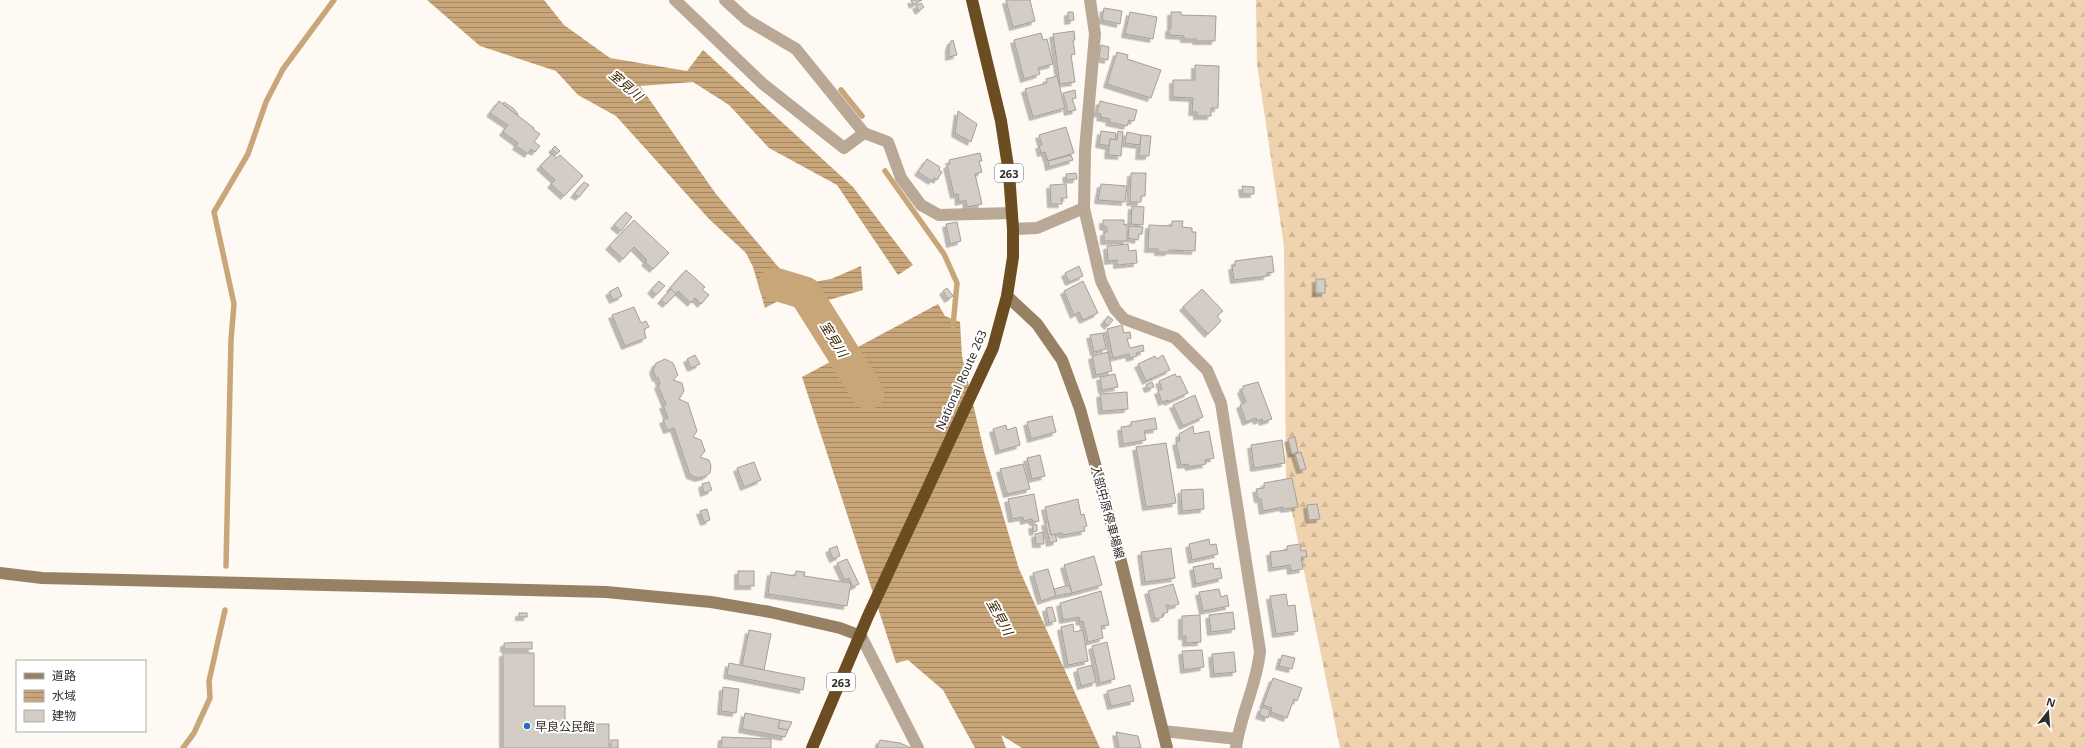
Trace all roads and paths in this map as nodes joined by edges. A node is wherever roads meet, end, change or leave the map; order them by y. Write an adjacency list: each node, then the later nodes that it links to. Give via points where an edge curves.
1 (675, 0): 5 (street, via 763,84 844,148)
2 (727, 0): 5 (street, via 747,20 796,49)
3 (972, 0): 7 (highway, National Route 263 / 263, via 1002,121)
4 (1090, 0): 6 (street, via 1095,34 1085,150)
5 (864, 133): 7 (street, via 888,142 901,178 921,205 939,215)
6 (1084, 208): 8 (street, via 1037,228); 13 (street, via 1102,281 1114,310 1124,319 1175,338 1207,370 1221,403 1260,651 1259,665)
7 (1012, 213): 8 (highway, National Route 263 / 263)
8 (1013, 229): 9 (highway, National Route 263 / 263, via 1013,257)
9 (1007, 296): 11 (highway, National Route 263 / 263, via 993,348); 12 (street, 入部中原停車場線, via 1037,324 1062,360 1080,409)
10 (0, 573): 11 (street, via 42,578 606,592 711,602 770,612 840,628)
11 (861, 636): 14 (highway, National Route 263 / 263); 15 (street)
12 (1163, 731): 13 (street); 16 (street, 入部中原停車場線)
13 (1237, 744)
14 (812, 748)
15 (918, 748)
16 (1167, 748)

